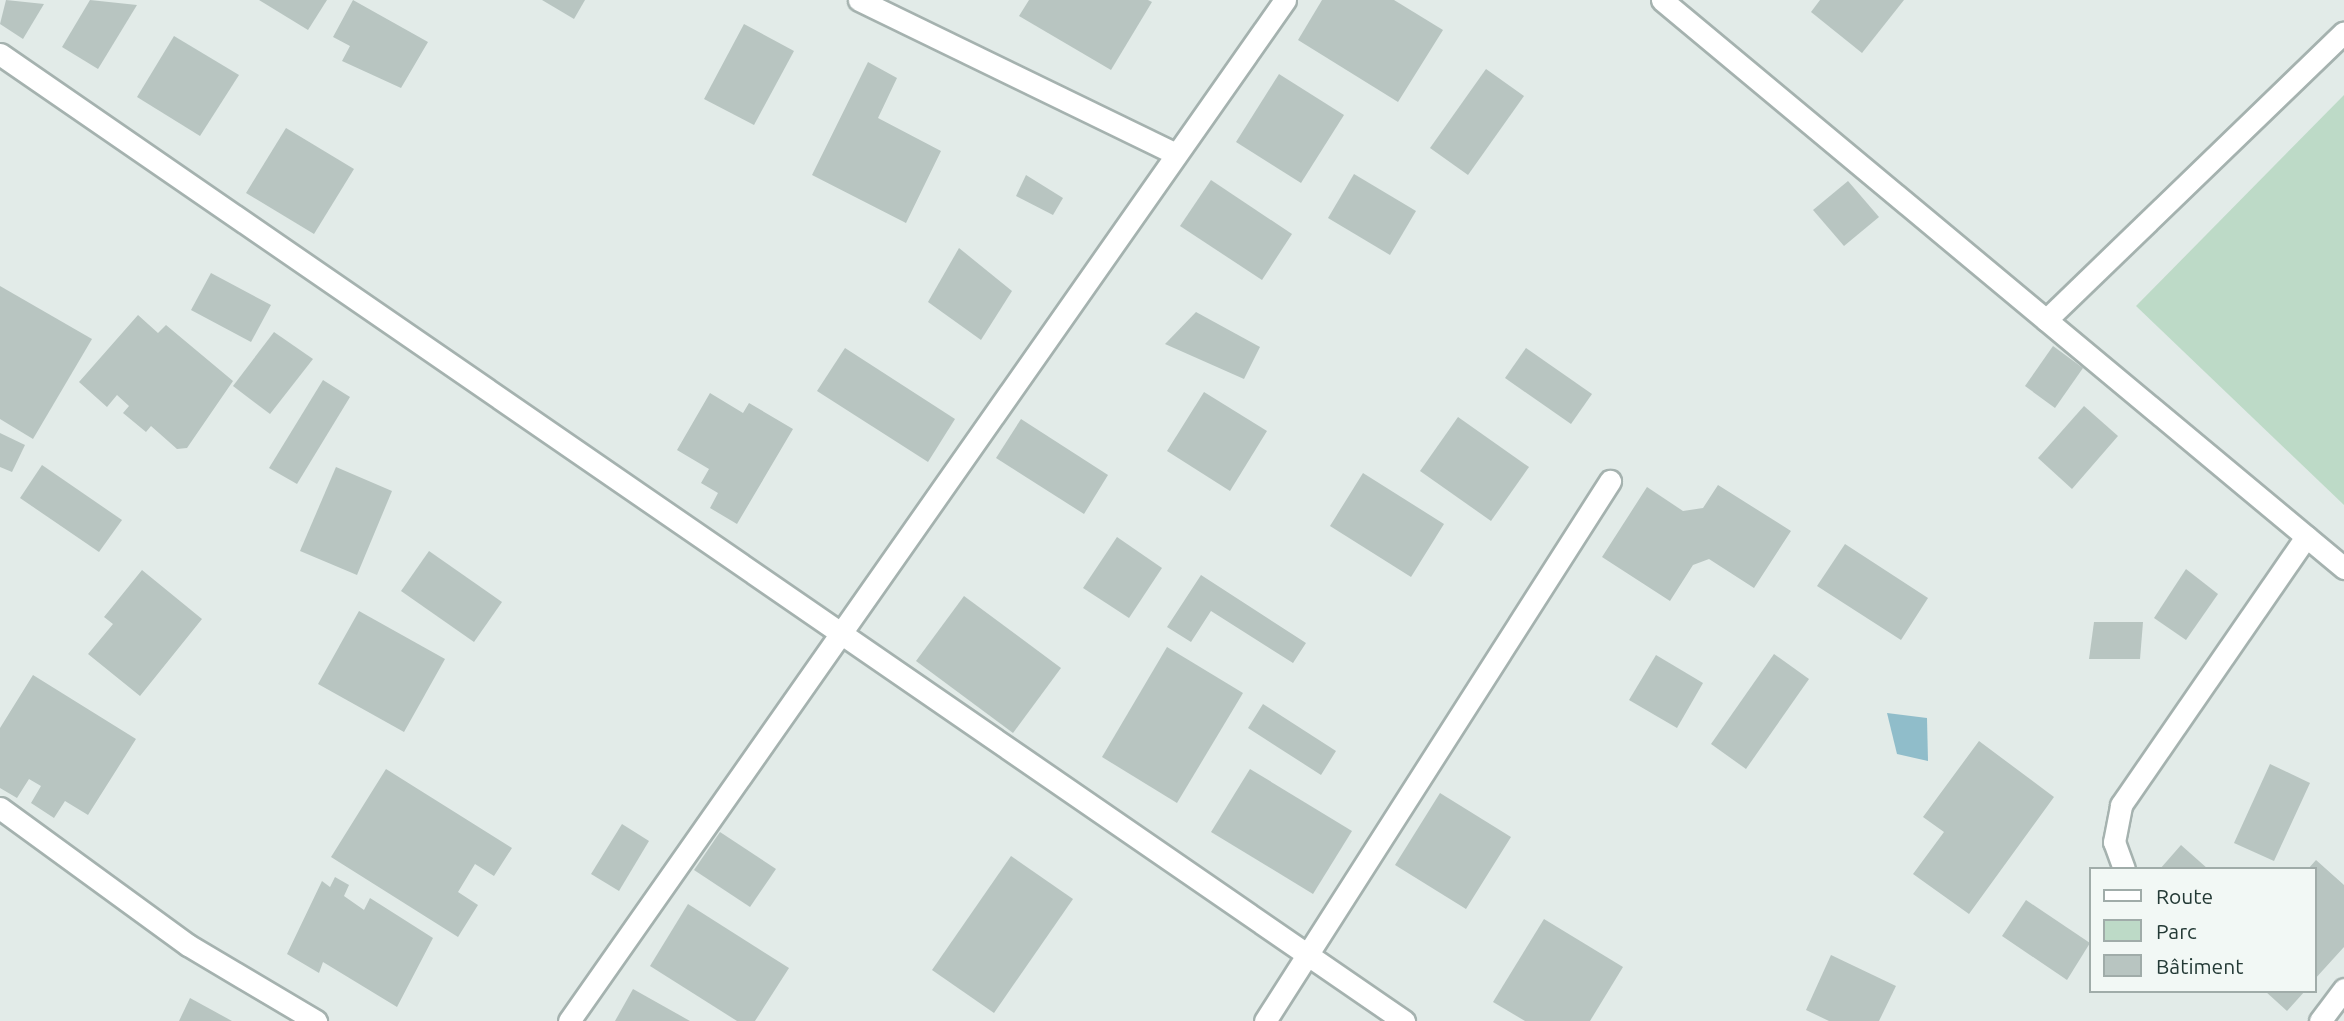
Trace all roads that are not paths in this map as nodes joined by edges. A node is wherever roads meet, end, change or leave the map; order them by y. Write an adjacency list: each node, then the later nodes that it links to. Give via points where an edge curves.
1 (859, 0): 6 (street)
2 (1285, 0): 6 (street)
3 (1662, 0): 7 (street)
4 (2344, 32): 7 (street)
5 (0, 54): 11 (street)
6 (1175, 154): 11 (street)
7 (2046, 320): 9 (street)
8 (1610, 481): 14 (street)
9 (2306, 537): 10 (street); 13 (street, via 2121,805 2114,842)
10 (2344, 568)
11 (842, 635): 14 (street); 17 (street)
12 (0, 808): 16 (street, via 188,945)
13 (2123, 867)
14 (1307, 950): 18 (street); 19 (street)
15 (2344, 989): 20 (street)
16 (316, 1021)
17 (569, 1021)
18 (1265, 1021)
19 (1404, 1021)
20 (2320, 1021)

